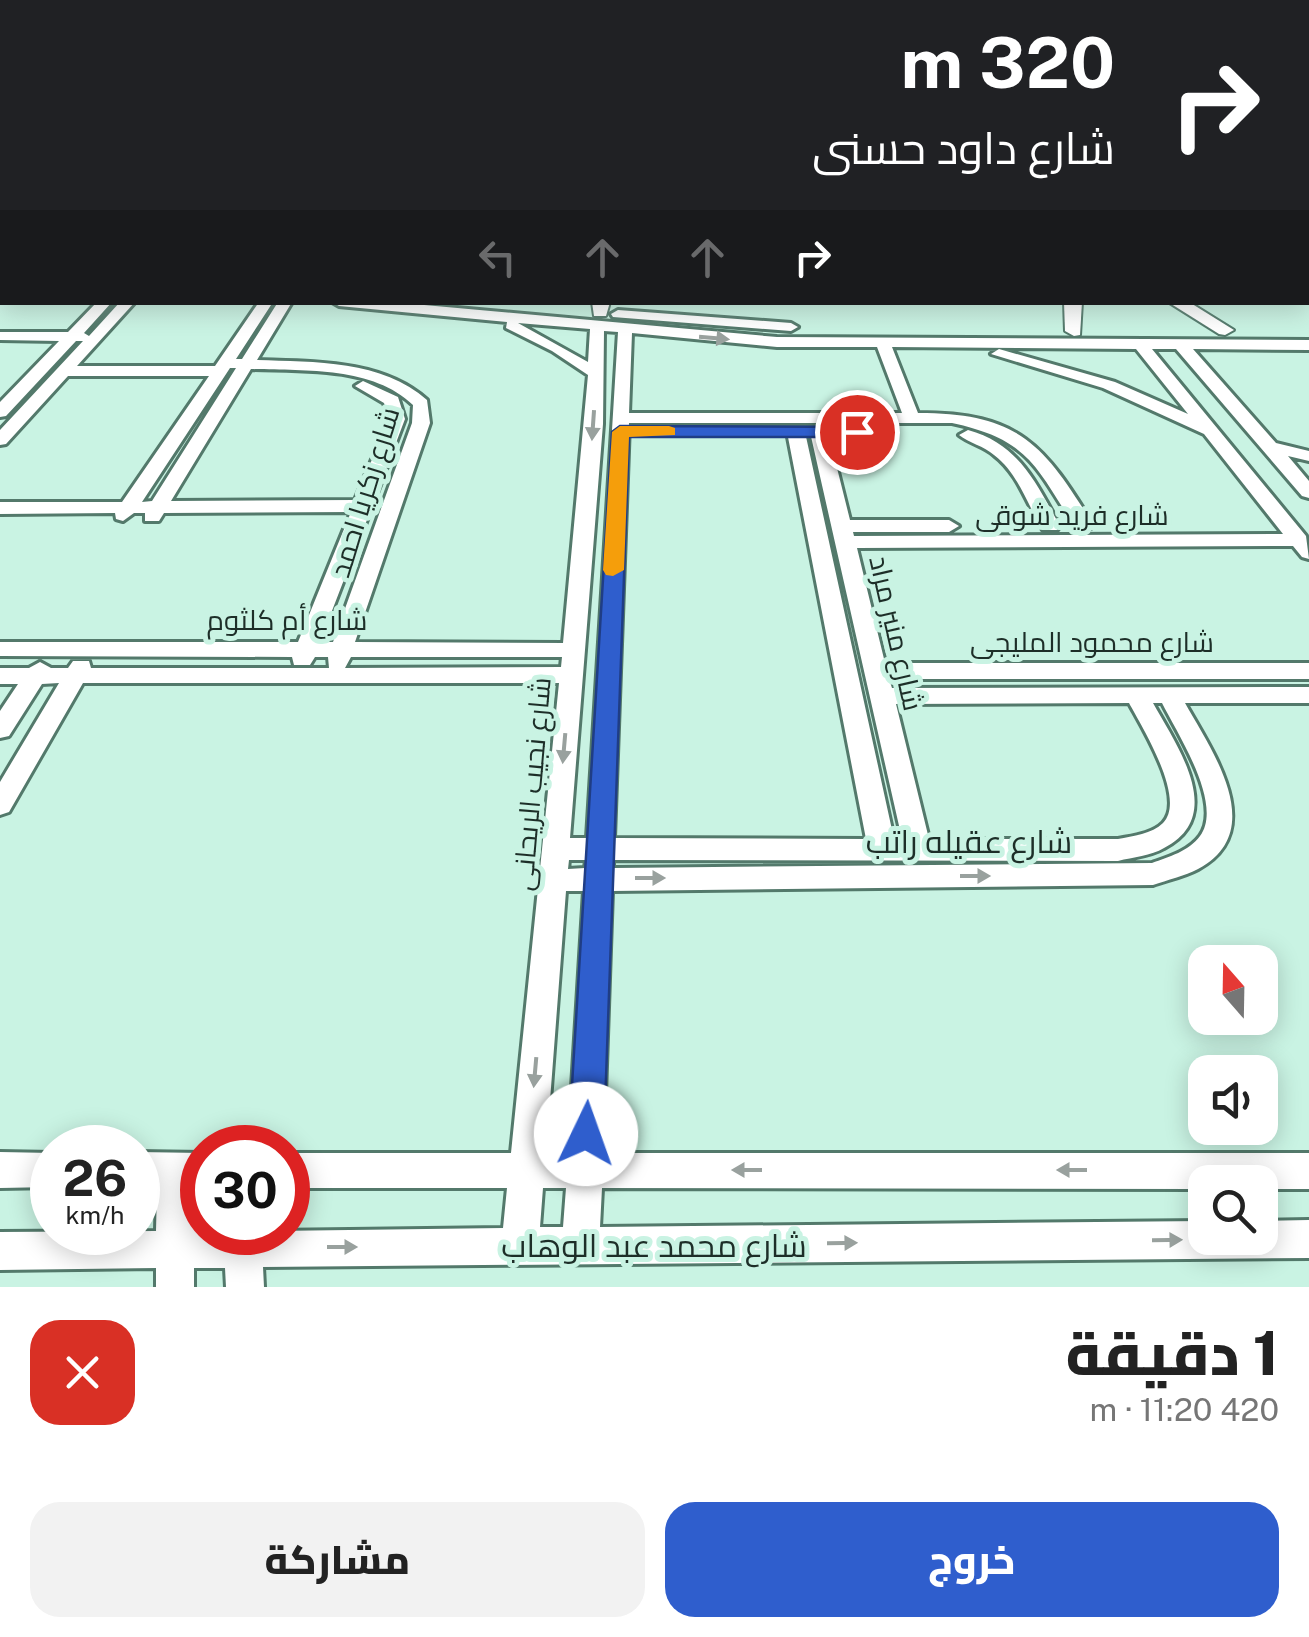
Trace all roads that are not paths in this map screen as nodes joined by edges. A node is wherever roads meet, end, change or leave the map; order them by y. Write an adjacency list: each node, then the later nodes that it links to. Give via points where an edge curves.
1 (103, 305): 16 (street)
2 (124, 305): 16 (street)
3 (264, 305): 23 (street)
4 (283, 305): 23 (street)
5 (396, 305): 8 (street)
6 (1073, 305): 10 (main road)
7 (1181, 305): 11 (main road)
8 (494, 310): 9 (street); 25 (street)
9 (599, 314): 15 (street); 17 (street); 25 (street, شارع نجيب الريحانى)
10 (1074, 330): 11 (street); 15 (street)
11 (1226, 330): 12 (street)
12 (1309, 330)
13 (674, 334): 17 (street); 17 (street); 19 (street, one-way to 19)
14 (0, 336): 16 (street)
15 (950, 337): 19 (street); 20 (street); 30 (street, via 1110,386)
16 (79, 342): 18 (street); 24 (street); 27 (street)
17 (624, 342): 28 (street)
18 (0, 344)
19 (883, 344): 26 (street)
20 (1142, 345): 21 (street); 30 (street)
21 (1181, 345): 22 (street); 32 (street)
22 (1309, 345)
23 (232, 370): 24 (street); 39 (street, شارع زكريا احمد, via 365,386 392,400 397,420); 40 (street, شارع زكريا احمد, via 378,377 415,396 421,422); 41 (street); 42 (street)
24 (64, 371): 27 (street)
25 (596, 374): 36 (street, شارع نجيب الريحانى, one-way to 36)
26 (912, 418): 29 (street); 45 (street, via 974,422 1031,446)
27 (6, 423)
28 (621, 424): 29 (street); 31 (street); 37 (street)
29 (892, 425): 31 (street); 44 (street, via 995,444 1013,460)
30 (1211, 431): 47 (street)
31 (807, 432): 46 (street, شارع منير مراد); 69 (street, شارع منير مراد)
32 (1271, 447): 33 (street); 34 (street)
33 (1309, 456)
34 (1300, 470): 35 (street)
35 (1309, 492)
36 (587, 499): 37 (street); 53 (street, شارع نجيب الريحانى)
37 (617, 499): 68 (street)
38 (0, 508): 41 (street)
39 (360, 512): 40 (street); 42 (street); 51 (street, شارع زكريا احمد)
40 (390, 512): 52 (street, شارع زكريا احمد)
41 (124, 513): 42 (street); 43 (street)
42 (154, 513)
43 (0, 520)
44 (1050, 526): 45 (street, شارع فريد شوقى); 46 (street, شارع فريد شوقى)
45 (1084, 526): 47 (street, شارع فريد شوقى)
46 (843, 534): 47 (street, شارع فريد شوقى); 54 (street, شارع منير مراد)
47 (1298, 540)
48 (0, 649): 49 (street, شارع أم كلثوم)
49 (52, 649): 50 (street, شارع أم كلثوم); 57 (street)
50 (91, 649): 51 (street, شارع أم كلثوم); 58 (street)
51 (307, 650): 52 (street, شارع أم كلثوم); 59 (street, شارع زكريا احمد)
52 (342, 650): 53 (street, شارع أم كلثوم); 60 (street, شارع زكريا احمد)
53 (572, 663): 60 (street, شارع أم كلثوم); 67 (street, شارع نجيب الريحانى, one-way to 67)
54 (876, 671): 55 (street, شارع محمود المليجى); 64 (street, شارع منير مراد)
55 (1309, 671)
56 (0, 676): 57 (street, شارع أم كلثوم)
57 (35, 676): 58 (street, شارع أم كلثوم); 65 (street)
58 (75, 676): 59 (street, شارع أم كلثوم); 66 (street)
59 (296, 676): 60 (street, شارع أم كلثوم)
60 (333, 676)
61 (1309, 694): 63 (street, شارع محمود المليجى)
62 (1137, 695): 63 (street, شارع محمود المليجى); 64 (street, شارع محمود المليجى); 70 (street, شارع عقيله راتب, via 1186,797 1184,818 1170,835 1118,850)
63 (1168, 695): 71 (street, شارع عقيله راتب, one-way to 63, via 1153,874 1184,867 1208,852 1221,831 1222,807)
64 (882, 696): 70 (street, شارع منير مراد)
65 (0, 730)
66 (0, 805)
67 (556, 848): 68 (street, شارع عقيله راتب); 72 (street, شارع نجيب الريحانى)
68 (600, 848): 69 (street, شارع عقيله راتب); 71 (street)
69 (882, 848): 70 (street, شارع عقيله راتب)
70 (918, 849)
71 (599, 878): 72 (street, شارع عقيله راتب); 77 (street)
72 (552, 880): 76 (street, شارع نجيب الريحانى, one-way to 76)
73 (0, 1170): 74 (street)
74 (30, 1170)
75 (310, 1170): 76 (street)
76 (527, 1170): 77 (street); 82 (street, شارع نجيب الريحانى)
77 (585, 1170): 78 (street, one-way to 77); 83 (street)
78 (1309, 1171)
79 (180, 1217): 85 (street)
80 (1309, 1239): 83 (street, شارع محمد عبد الوهاب, one-way to 80)
81 (310, 1241): 82 (street, شارع محمد عبد الوهاب, one-way to 82)
82 (520, 1246): 83 (street, شارع محمد عبد الوهاب)
83 (581, 1246)
84 (180, 1248): 85 (street, شارع محمد عبد الوهاب)
85 (174, 1249): 86 (street, شارع محمد عبد الوهاب); 88 (street)
86 (0, 1250)
87 (244, 1255): 89 (street)
88 (175, 1287)
89 (245, 1287)

